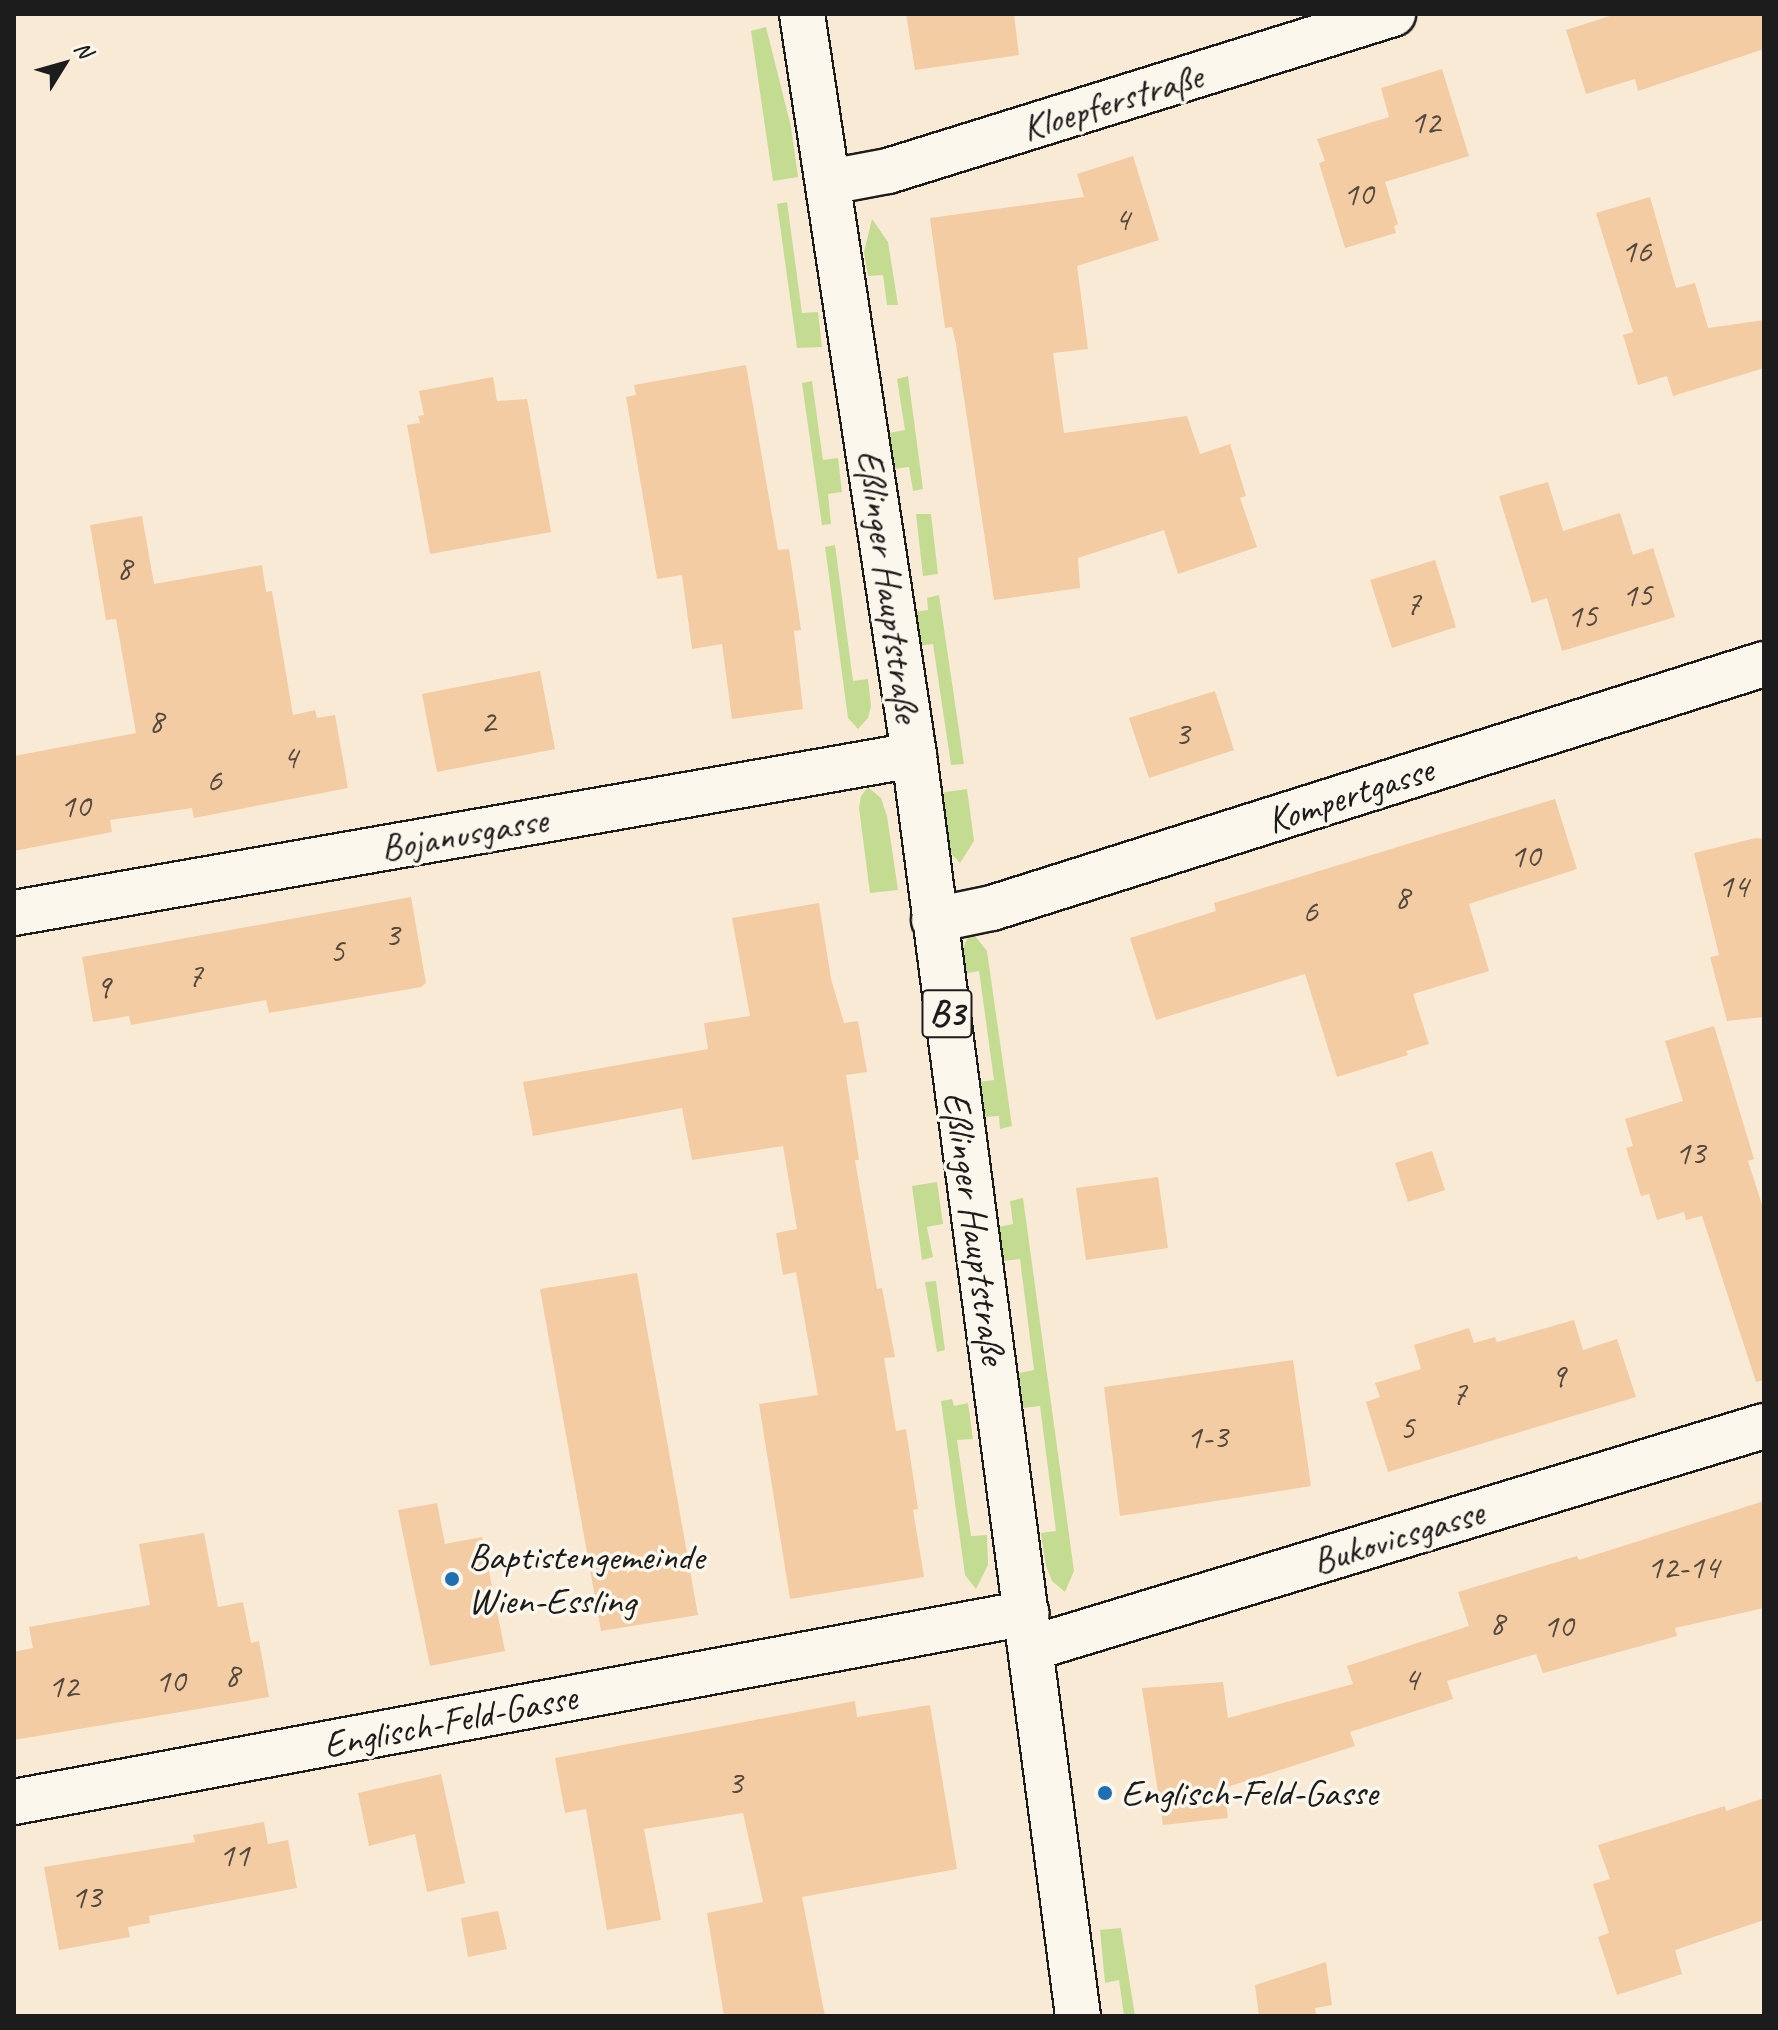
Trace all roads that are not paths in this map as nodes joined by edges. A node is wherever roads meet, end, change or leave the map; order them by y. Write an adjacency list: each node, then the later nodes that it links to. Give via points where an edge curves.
1 (802, 14): 3 (street, Eßlinger Hauptstraße / B3)
2 (1393, 14): 3 (street, Kloepferstraße, via 888,171)
3 (829, 182): 5 (street, Eßlinger Hauptstraße / B3)
4 (1764, 664): 7 (street, Kompertgasse, via 992,908)
5 (914, 755): 6 (street, Bojanusgasse); 7 (street, Eßlinger Hauptstraße / B3)
6 (14, 913)
7 (934, 920): 9 (street, Eßlinger Hauptstraße / B3)
8 (1764, 1426): 9 (street, Bukovicsgasse)
9 (1029, 1630): 10 (street, Englisch-Feld-Gasse); 11 (street, Eßlinger Hauptstraße / B3)
10 (14, 1802)
11 (1078, 2016)

